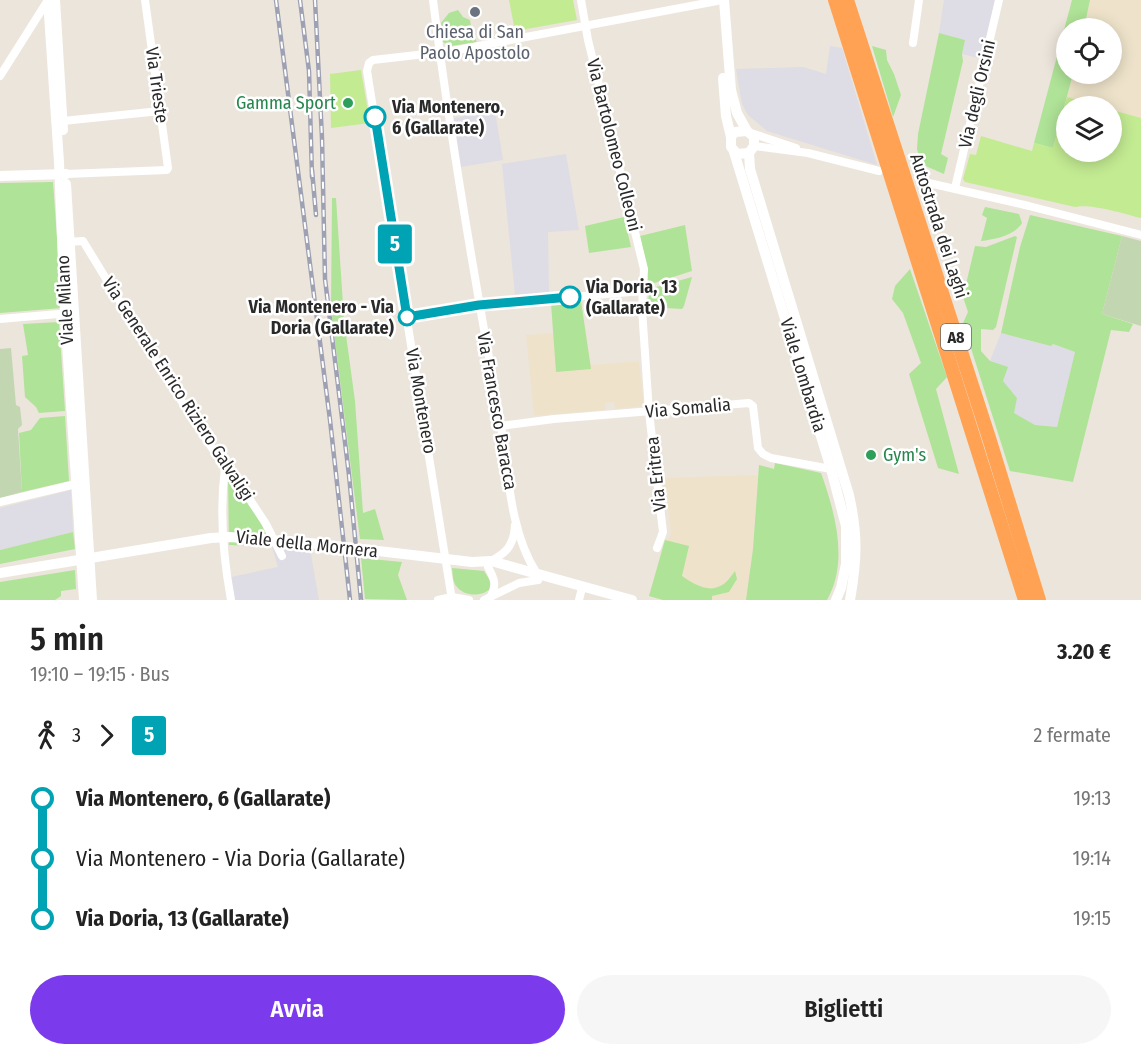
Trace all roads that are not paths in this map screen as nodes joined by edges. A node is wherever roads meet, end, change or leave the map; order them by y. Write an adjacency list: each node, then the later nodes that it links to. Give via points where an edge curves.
1 (48, 0): 15 (street); 24 (main road, Viale Milano)
2 (55, 0): 17 (main road, Viale Milano)
3 (145, 0): 16 (street, Via Trieste)
4 (433, 0): 14 (street, Via Francesco Baracca)
5 (581, 0): 12 (street, Via Bartolomeo Colleoni)
6 (717, 0): 12 (street); 19 (main road)
7 (724, 0): 18 (main road, via 733,103)
8 (835, 0): 59 (highway, Autostrada dei Laghi / A8)
9 (847, 0): 60 (highway, Autostrada dei Laghi / A8)
10 (919, 0): 13 (street)
11 (999, 0): 27 (street, Via degli Orsini)
12 (586, 27): 14 (street); 30 (street, Via Bartolomeo Colleoni, via 644,269)
13 (913, 43)
14 (440, 53): 31 (street, Via Francesco Baracca); 33 (street, Via Montenero, via 373,60 368,71)
15 (0, 76)
16 (160, 111): 17 (street); 24 (street, Via Trieste, via 167,170)
17 (63, 121): 24 (main road, Viale Milano)
18 (749, 132): 19 (main road, via 735,132); 20 (main road, via 754,137); 22 (street)
19 (731, 137): 21 (main road)
20 (752, 150): 21 (main road, via 742,155); 22 (street); 58 (main road, Viale Lombardia, via 750,169 856,524)
21 (734, 152): 38 (main road, Viale Lombardia)
22 (808, 153): 23 (street)
23 (879, 171)
24 (62, 174): 25 (main road); 29 (main road, Viale Milano)
25 (0, 176)
26 (920, 180): 27 (street)
27 (955, 188): 28 (street)
28 (1141, 236)
29 (66, 242): 32 (main road, Viale Milano); 37 (street, Via Generale Enrico Riziero Galvaligi, via 83,242)
30 (642, 291): 31 (street); 35 (street, Via Eritrea)
31 (479, 305): 33 (street); 36 (street, Via Francesco Baracca)
32 (70, 313): 34 (street); 39 (main road, Viale Milano)
33 (407, 317): 48 (street, Via Montenero)
34 (0, 319)
35 (649, 412): 36 (street, Via Somalia); 38 (street, Via Somalia, via 752,404 758,448 763,454); 42 (street, Via Eritrea, via 663,532)
36 (501, 426): 41 (street, Via Francesco Baracca)
37 (225, 468): 43 (street, Via Generale Enrico Riziero Galvaligi, via 266,524); 52 (street, via 222,526)
38 (831, 469): 57 (main road, Viale Lombardia, via 846,526 846,564)
39 (81, 482): 40 (street); 50 (main road, Viale Milano); 51 (main road, Viale Milano)
40 (0, 502)
41 (516, 518): 44 (street, Via Francesco Baracca, via 511,547); 46 (street, Via Francesco Baracca, via 526,557)
42 (657, 548)
43 (282, 556)
44 (489, 564): 45 (main road, Viale della Mornera, via 229,537); 46 (main road, Viale della Mornera); 49 (street, via 495,587)
45 (0, 573)
46 (537, 576): 47 (main road); 49 (street); 56 (main road)
47 (580, 596): 55 (main road)
48 (452, 598): 53 (street); 54 (street)
49 (487, 598)
50 (84, 600)
51 (92, 600)
52 (231, 600)
53 (438, 600)
54 (469, 600)
55 (611, 600)
56 (632, 600)
57 (836, 600)
58 (850, 600)
59 (1025, 600)
60 (1039, 600)

